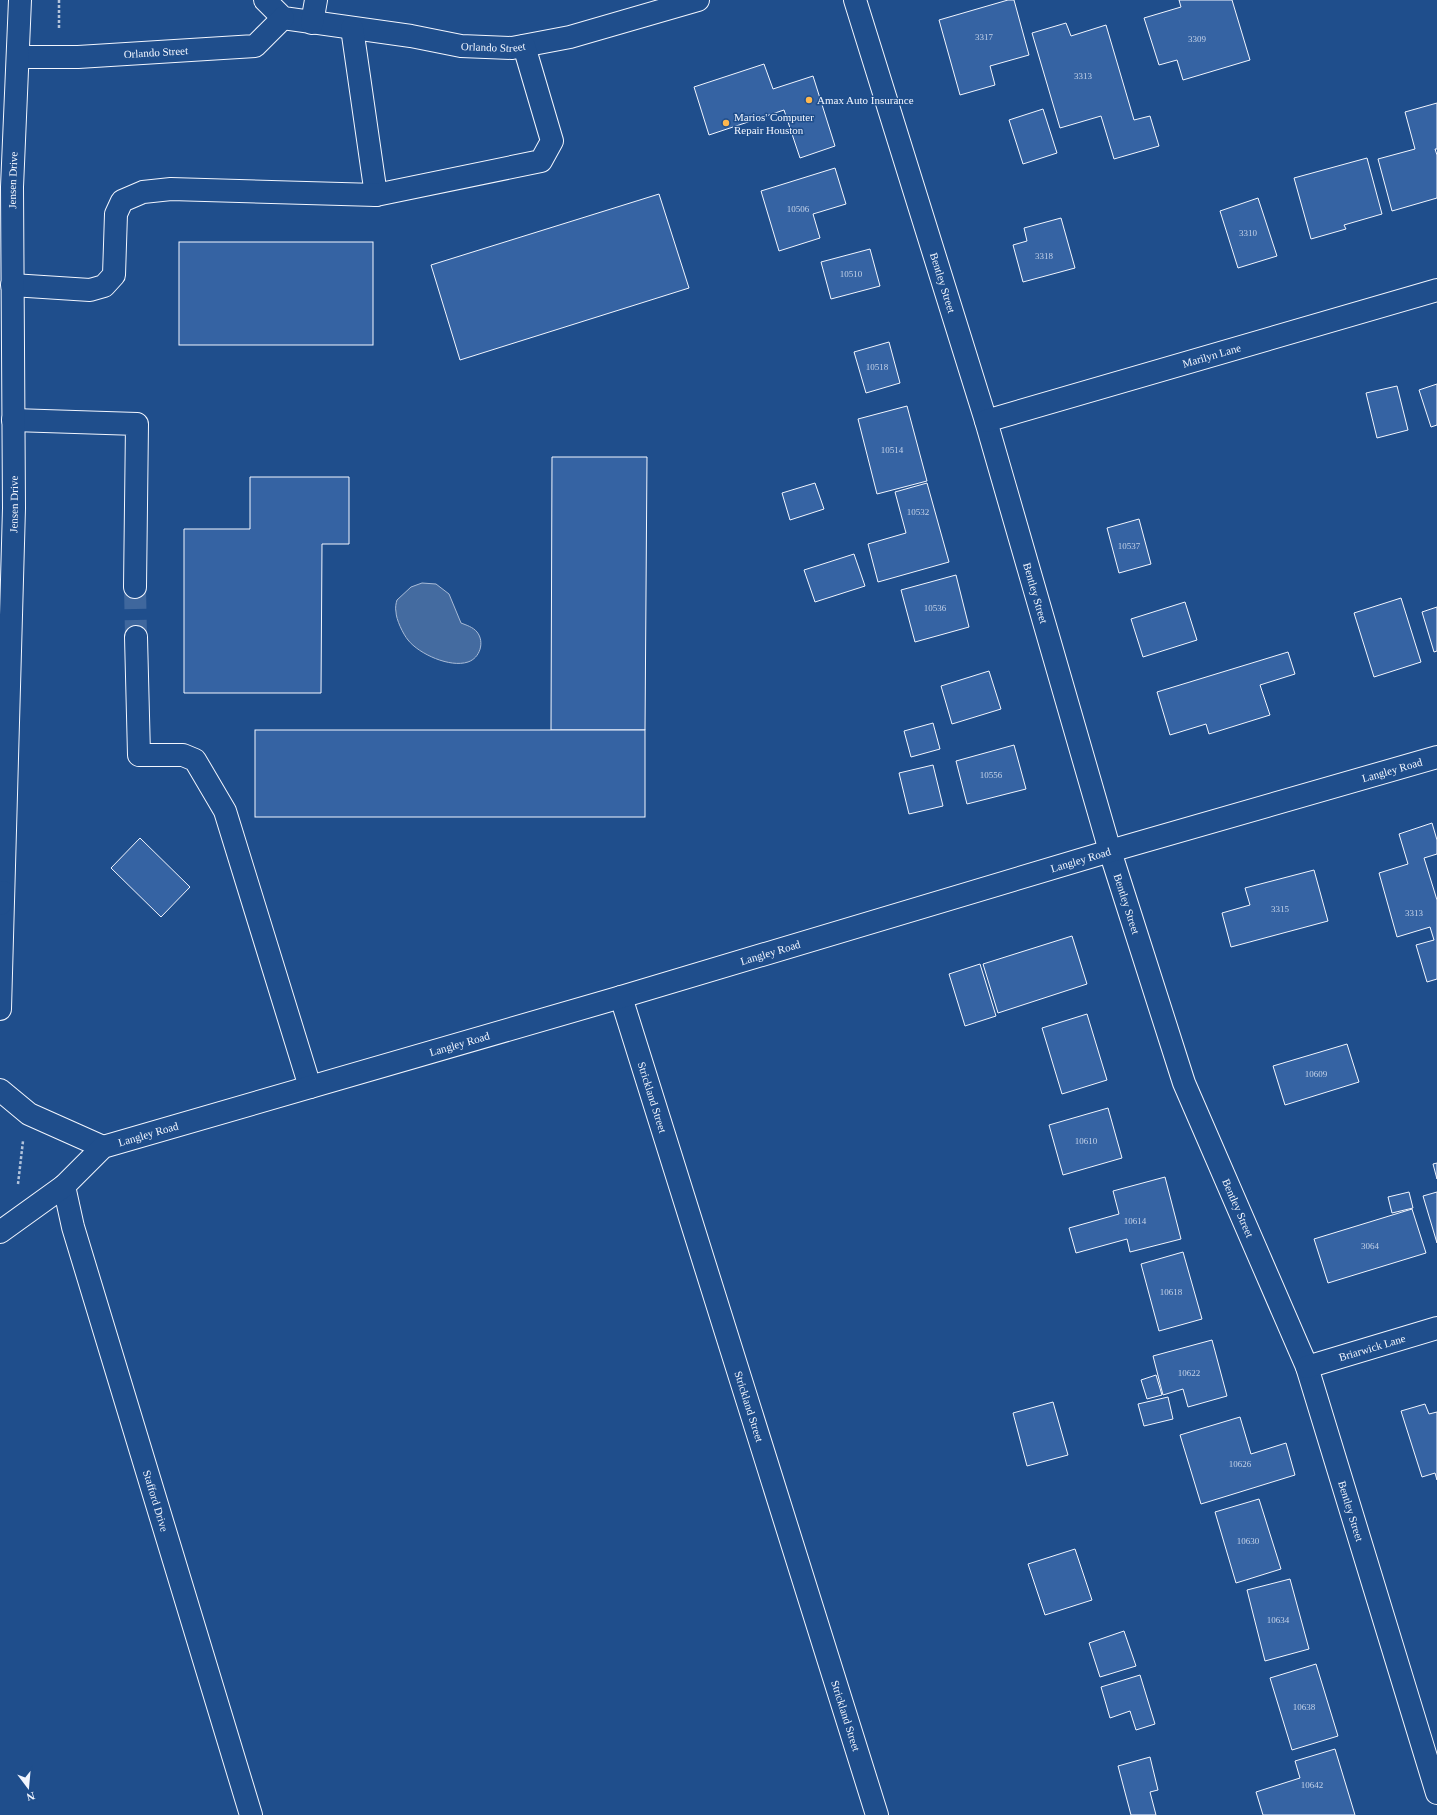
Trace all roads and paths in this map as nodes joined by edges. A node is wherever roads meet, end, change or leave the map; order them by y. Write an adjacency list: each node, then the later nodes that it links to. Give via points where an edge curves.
1 (20, 0): 13 (street, Jensen Drive)
2 (58, 0): 11 (path)
3 (265, 0): 8 (street)
4 (316, 0): 9 (street)
5 (698, 0): 7 (street, Orlando Street)
6 (855, 0): 20 (street, Bentley Street)
7 (666, 4): 12 (street, Orlando Street, via 570,38)
8 (283, 18): 9 (street, Orlando Street); 13 (street, Orlando Street, via 255,46 78,57)
9 (312, 23): 10 (street, Orlando Street)
10 (352, 28): 12 (street, Orlando Street, via 461,46); 14 (street)
11 (59, 31)
12 (524, 46): 14 (street, via 552,141 541,161)
13 (9, 57): 16 (street, Jensen Drive)
14 (376, 195): 17 (street, via 171,189 143,192 122,201 116,214 114,275 104,286 90,290)
15 (0, 209): 16 (street)
16 (12, 232): 17 (street, Jensen Drive)
17 (12, 286): 19 (street, Jensen Drive)
18 (1437, 290): 20 (street, Marilyn Lane)
19 (13, 420): 21 (street, via 137,424); 25 (street, Jensen Drive, via 14,524)
20 (986, 421): 24 (street, Bentley Street)
21 (135, 587)
22 (136, 638): 28 (street, via 139,755 183,755 195,760 225,812)
23 (1437, 757): 24 (street, Langley Road)
24 (1110, 851): 26 (street, Langley Road); 36 (street, Bentley Street, via 1184,1083)
25 (2, 898): 27 (street, Jensen Drive)
26 (621, 997): 28 (street, Langley Road); 40 (street, Strickland Street)
27 (0, 1009)
28 (310, 1087): 31 (street, Langley Road)
29 (0, 1090): 31 (street, Langley Road, via 29,1114)
30 (25, 1135): 33 (path)
31 (103, 1147): 32 (street, Langley Road)
32 (64, 1186): 34 (street, Langley Road); 39 (street, Stafford Drive, via 73,1227)
33 (17, 1187)
34 (0, 1232)
35 (1437, 1328): 36 (street, Briarwick Lane)
36 (1307, 1367): 37 (street, Bentley Street)
37 (1428, 1733): 38 (street, Bentley Street)
38 (1437, 1793)
39 (251, 1815)
40 (877, 1815)

